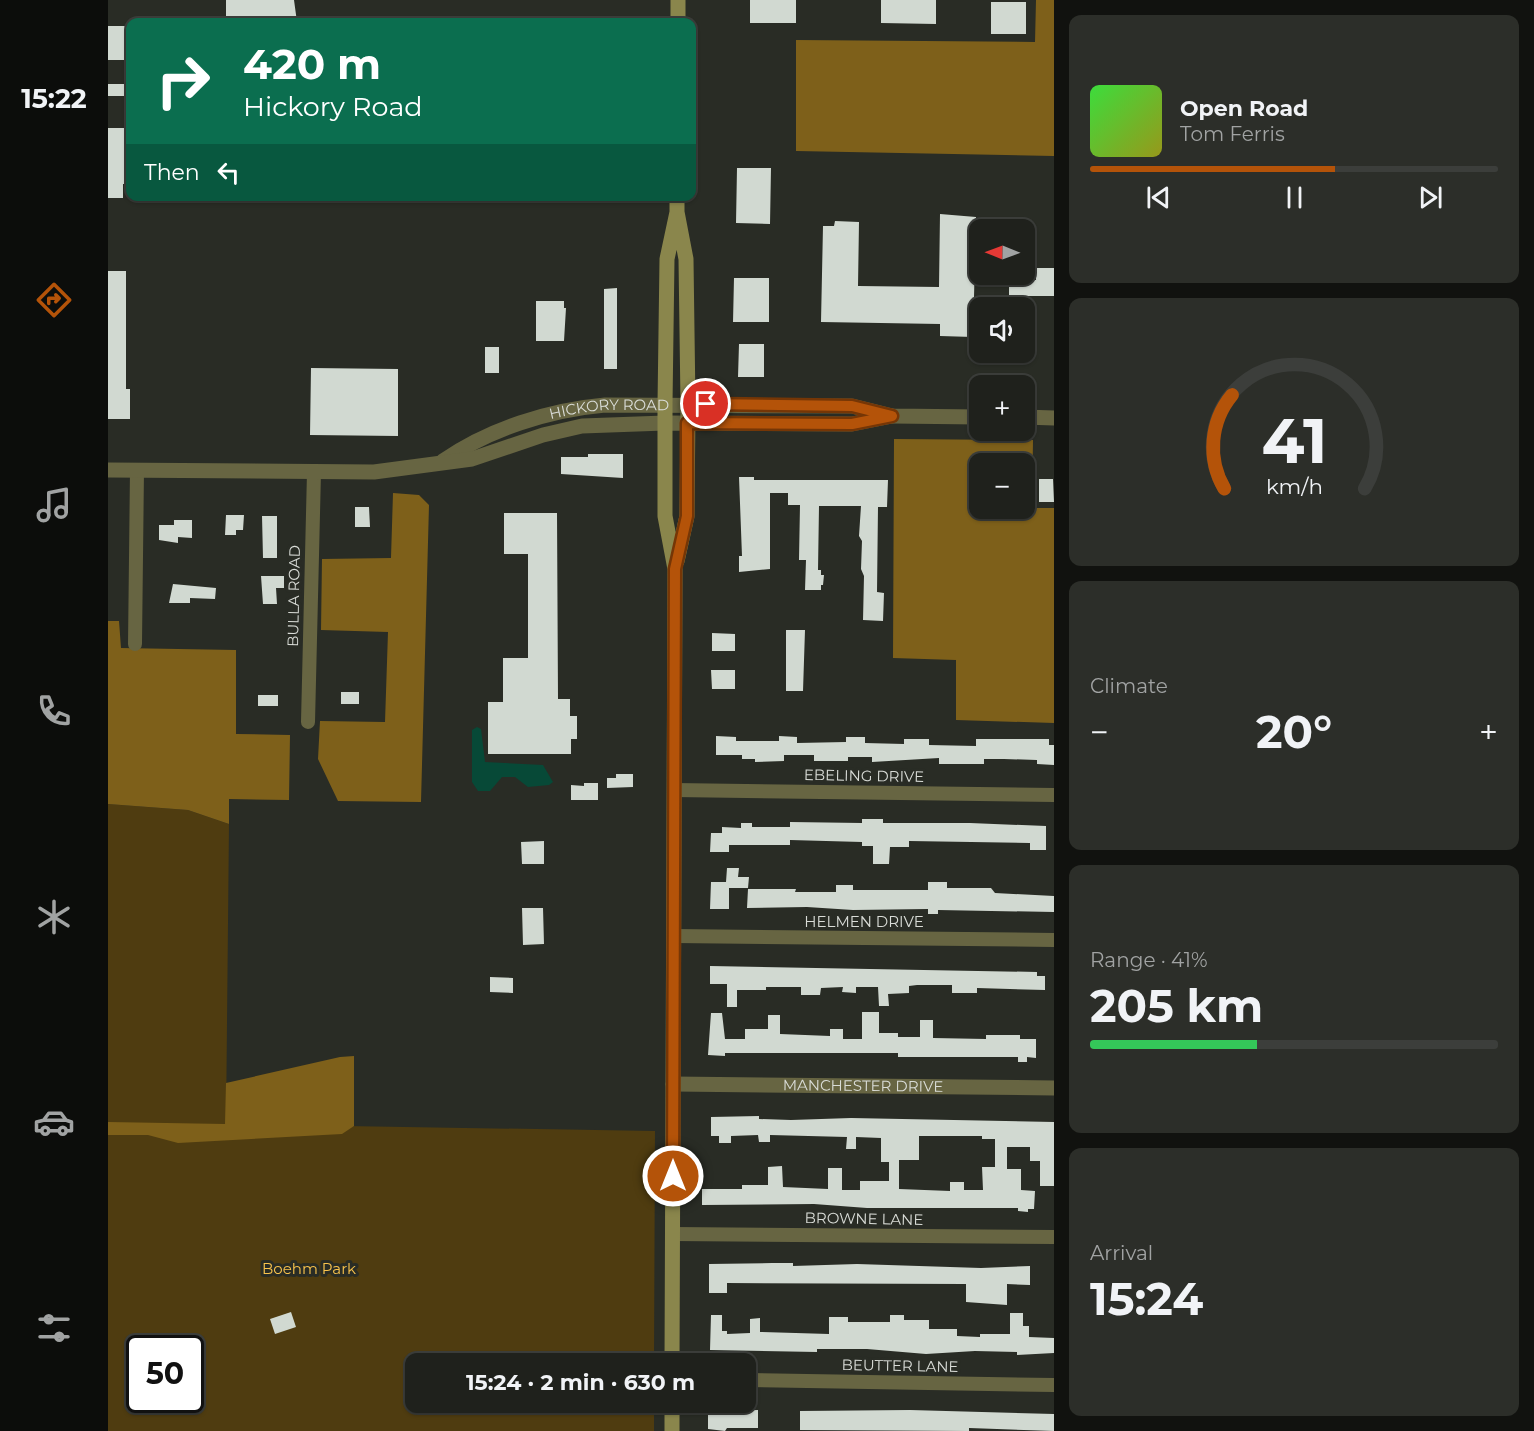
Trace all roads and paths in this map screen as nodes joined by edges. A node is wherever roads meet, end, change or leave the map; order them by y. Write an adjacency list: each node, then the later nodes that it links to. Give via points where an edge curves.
1 (678, 0): 2 (main road)
2 (678, 18)
3 (677, 204): 4 (main road, via 667,259); 5 (main road, via 686,259)
4 (665, 404): 5 (street, HICKORY ROAD); 10 (main road); 12 (street, HICKORY ROAD, via 605,405 561,411 468,444)
5 (688, 404): 6 (street, HICKORY ROAD, via 852,406); 11 (main road)
6 (892, 416): 7 (street, HICKORY ROAD); 11 (street, HICKORY ROAD, via 852,424)
7 (969, 417)
8 (1035, 417): 9 (street)
9 (1054, 418)
10 (665, 423): 11 (street, HICKORY ROAD); 12 (street, HICKORY ROAD, via 563,429 472,459); 16 (main road, via 665,516)
11 (687, 423): 16 (main road, via 687,516)
12 (443, 461): 15 (street, HICKORY ROAD, via 374,472)
13 (108, 470): 14 (street, HICKORY ROAD)
14 (137, 470): 15 (street, HICKORY ROAD); 17 (street)
15 (314, 472): 18 (street, BULLA ROAD)
16 (675, 569): 19 (main road)
17 (135, 644)
18 (308, 722)
19 (674, 790): 20 (street, EBELING DRIVE); 21 (main road)
20 (1054, 795)
21 (674, 936): 22 (street, HELMEN DRIVE); 23 (main road)
22 (1054, 940)
23 (673, 1084): 24 (street, MANCHESTER DRIVE); 25 (main road)
24 (1054, 1088)
25 (673, 1234): 26 (street, BROWNE LANE); 27 (main road)
26 (1054, 1237)
27 (672, 1353)
28 (756, 1380): 29 (street, BEUTTER LANE)
29 (1054, 1385)
30 (672, 1413): 31 (main road)
31 (672, 1431)

